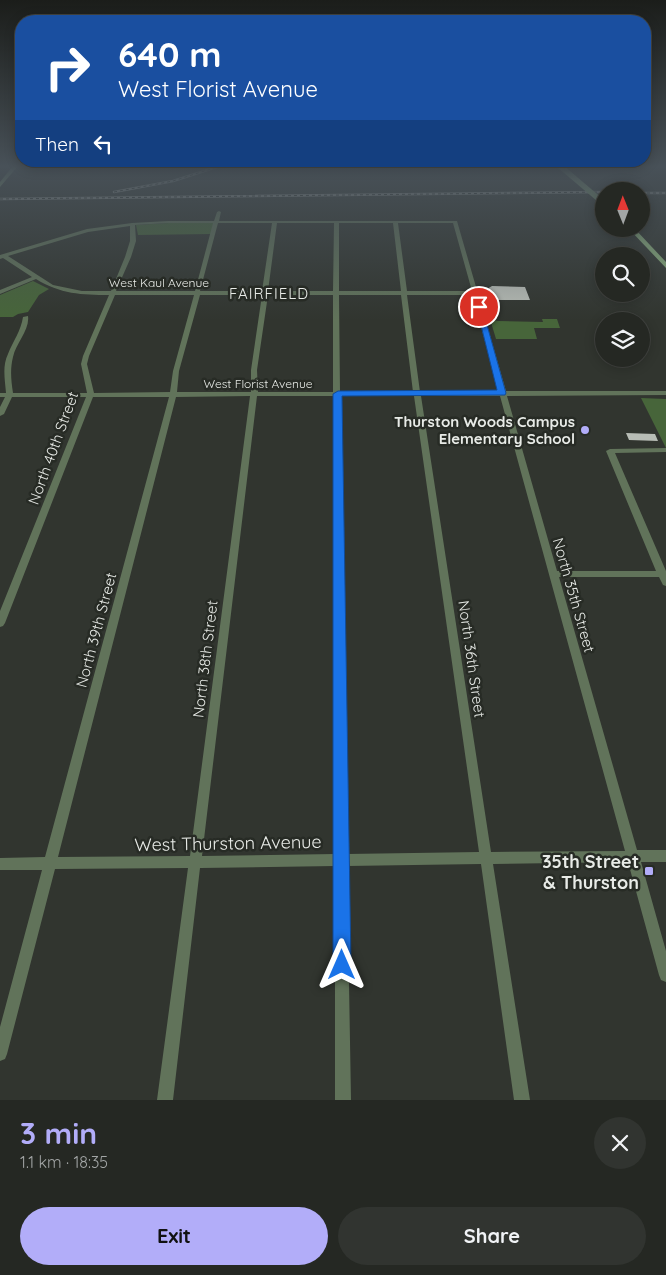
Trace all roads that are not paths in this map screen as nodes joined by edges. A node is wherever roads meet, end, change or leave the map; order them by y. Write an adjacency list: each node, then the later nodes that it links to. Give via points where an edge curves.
1 (214, 217): 7 (street)
2 (218, 217): 15 (street, North 39th Street)
3 (222, 217): 4 (street)
4 (275, 222): 5 (street); 16 (street, North 38th Street)
5 (337, 222): 6 (street); 17 (street)
6 (395, 222): 18 (street, North 36th Street); 19 (street, North 35th Street, via 455,222)
7 (132, 224): 10 (street, via 87,231); 20 (street, North 40th Street, via 133,242)
8 (640, 238): 12 (main road)
9 (645, 238): 11 (main road)
10 (2, 256): 13 (street, West Kaul Avenue)
11 (666, 260)
12 (666, 266)
13 (36, 277): 14 (street); 20 (street, West Kaul Avenue, via 68,291)
14 (0, 292)
15 (199, 293): 16 (street, West Kaul Avenue); 20 (street, West Kaul Avenue); 26 (street, North 39th Street, via 176,371)
16 (266, 293): 17 (street, West Kaul Avenue); 27 (street, North 38th Street, via 254,370)
17 (336, 293): 18 (street, West Kaul Avenue); 28 (street)
18 (404, 293): 19 (street, West Kaul Avenue); 23 (street, North 36th Street)
19 (475, 293): 24 (street, North 35th Street)
20 (111, 294): 25 (street, North 40th Street, via 84,364)
21 (26, 317): 30 (street, via 25,326 10,355 7,372)
22 (666, 392): 24 (street, West Florist Avenue)
23 (418, 393): 24 (street, West Florist Avenue); 28 (street, West Florist Avenue); 39 (street, North 36th Street)
24 (502, 393): 33 (street, North 35th Street)
25 (90, 394): 26 (street, West Florist Avenue); 30 (street, West Florist Avenue); 35 (street, North 40th Street)
26 (173, 394): 27 (street, West Florist Avenue); 41 (street, North 39th Street)
27 (254, 394): 28 (street, West Florist Avenue); 40 (street, North 38th Street)
28 (338, 394): 38 (street)
29 (0, 395): 30 (street, West Florist Avenue)
30 (10, 395): 31 (street)
31 (0, 414)
32 (666, 450): 34 (street, via 610,451)
33 (553, 574): 34 (street); 36 (street, North 35th Street)
34 (665, 577)
35 (0, 623)
36 (632, 856): 37 (street, West Thurston Avenue); 39 (street, West Thurston Avenue); 43 (street, North 35th Street)
37 (666, 856)
38 (341, 859): 39 (street, West Thurston Avenue); 40 (street, West Thurston Avenue); 46 (street)
39 (486, 859): 47 (street, North 36th Street)
40 (196, 860): 41 (street, West Thurston Avenue); 45 (street, North 38th Street)
41 (50, 863): 42 (street, West Thurston Avenue); 44 (street, North 39th Street)
42 (0, 864)
43 (666, 975)
44 (0, 1054)
45 (165, 1100)
46 (343, 1100)
47 (522, 1100)

